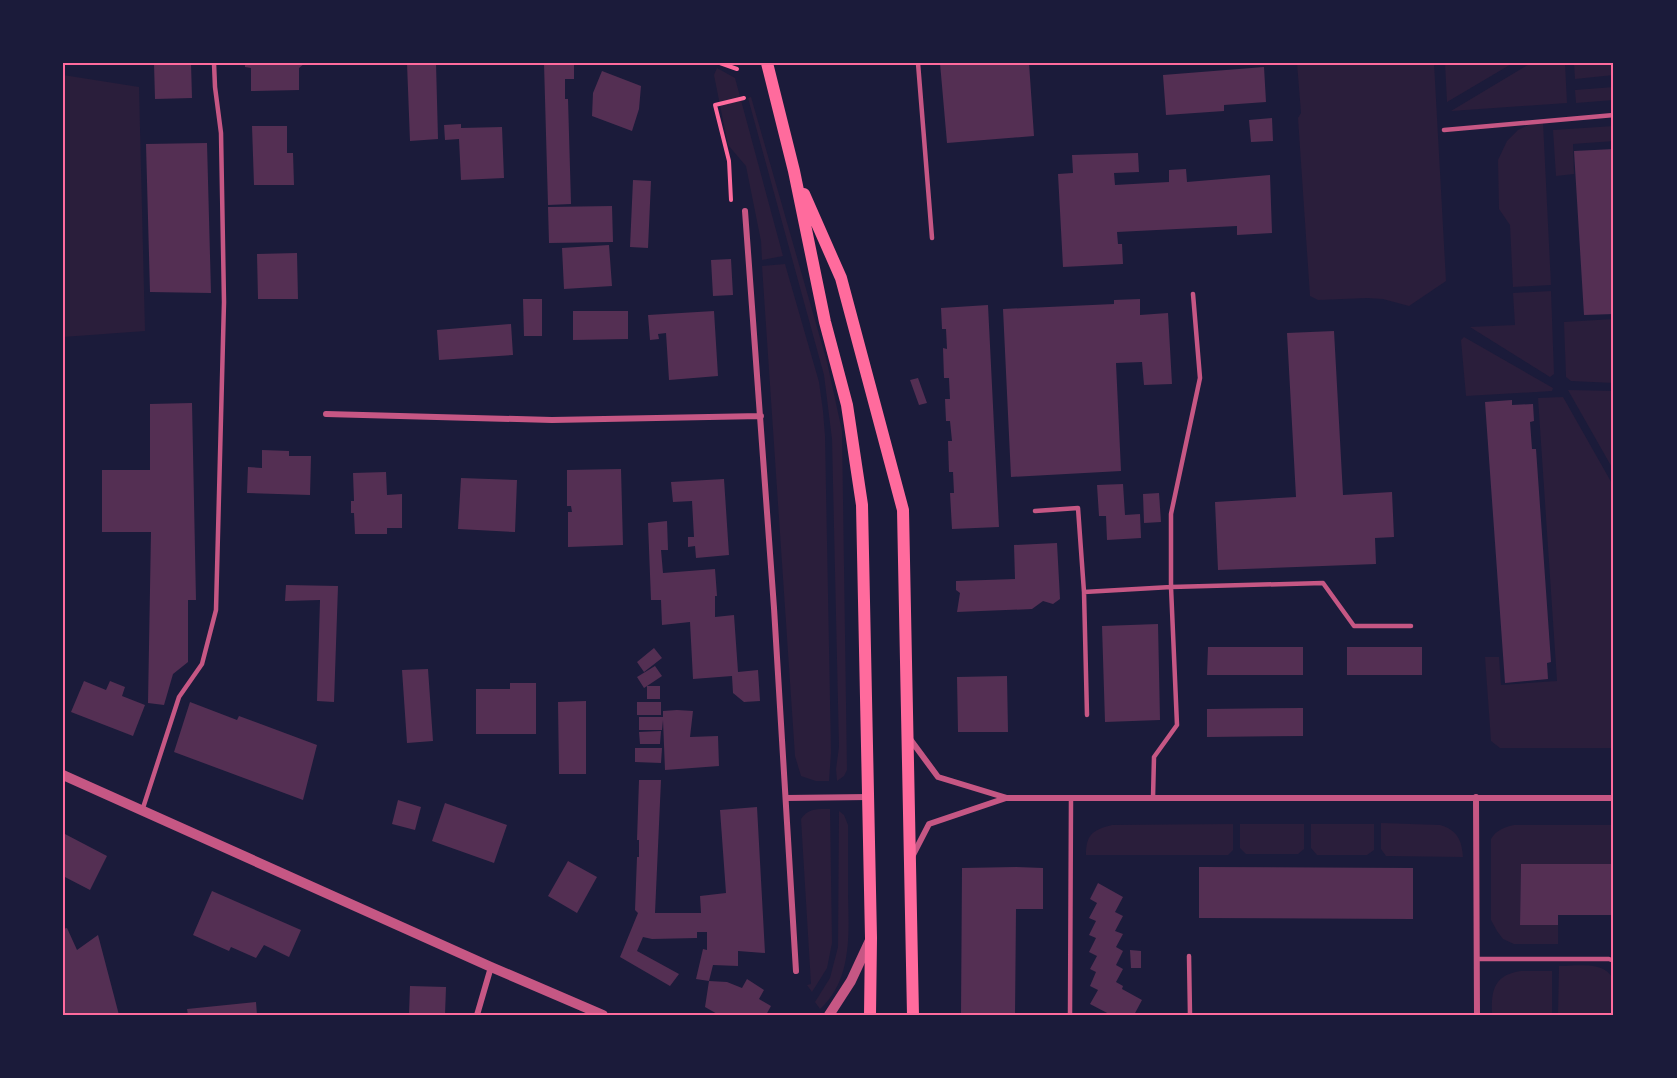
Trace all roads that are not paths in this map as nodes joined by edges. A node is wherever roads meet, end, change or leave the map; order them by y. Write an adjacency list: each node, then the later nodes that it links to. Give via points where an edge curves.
1 (214, 63): 26 (lane, via 221,133 224,302 216,610 202,664 179,697)
2 (767, 63): 6 (main road)
3 (918, 63): 8 (lane)
4 (1614, 115): 5 (lane)
5 (1444, 130)
6 (794, 171): 17 (main road, via 841,278 903,510); 21 (main road, via 825,322 847,405 862,505)
7 (745, 211): 11 (street)
8 (932, 238)
9 (1193, 294): 13 (lane, via 1200,378 1171,514)
10 (326, 414): 11 (street, via 552,420)
11 (761, 416): 20 (street)
12 (1035, 510): 14 (lane, via 1078,508)
13 (1171, 587): 14 (lane); 15 (lane, via 1323,583 1354,626); 24 (lane, via 1177,725 1154,757)
14 (1084, 592): 16 (lane)
15 (1411, 626)
16 (1087, 715)
17 (906, 734): 22 (street, via 938,777); 27 (main road)
18 (63, 776): 26 (street)
19 (1476, 797): 24 (street); 25 (street); 30 (street)
20 (786, 798): 21 (street); 33 (street)
21 (868, 798): 28 (main road)
22 (1007, 798): 23 (street); 27 (street, via 929,824)
23 (1071, 798): 24 (street); 39 (lane)
24 (1153, 798)
25 (1614, 798)
26 (142, 811): 32 (street)
27 (909, 862): 38 (main road)
28 (871, 938): 36 (street, via 851,981); 37 (main road)
29 (1190, 956): 40 (lane)
30 (1478, 958): 31 (lane); 41 (street)
31 (1614, 962)
32 (491, 967): 34 (street); 35 (street)
33 (796, 971)
34 (477, 1015)
35 (603, 1015)
36 (829, 1015)
37 (870, 1015)
38 (913, 1015)
39 (1070, 1015)
40 (1190, 1015)
41 (1477, 1015)

